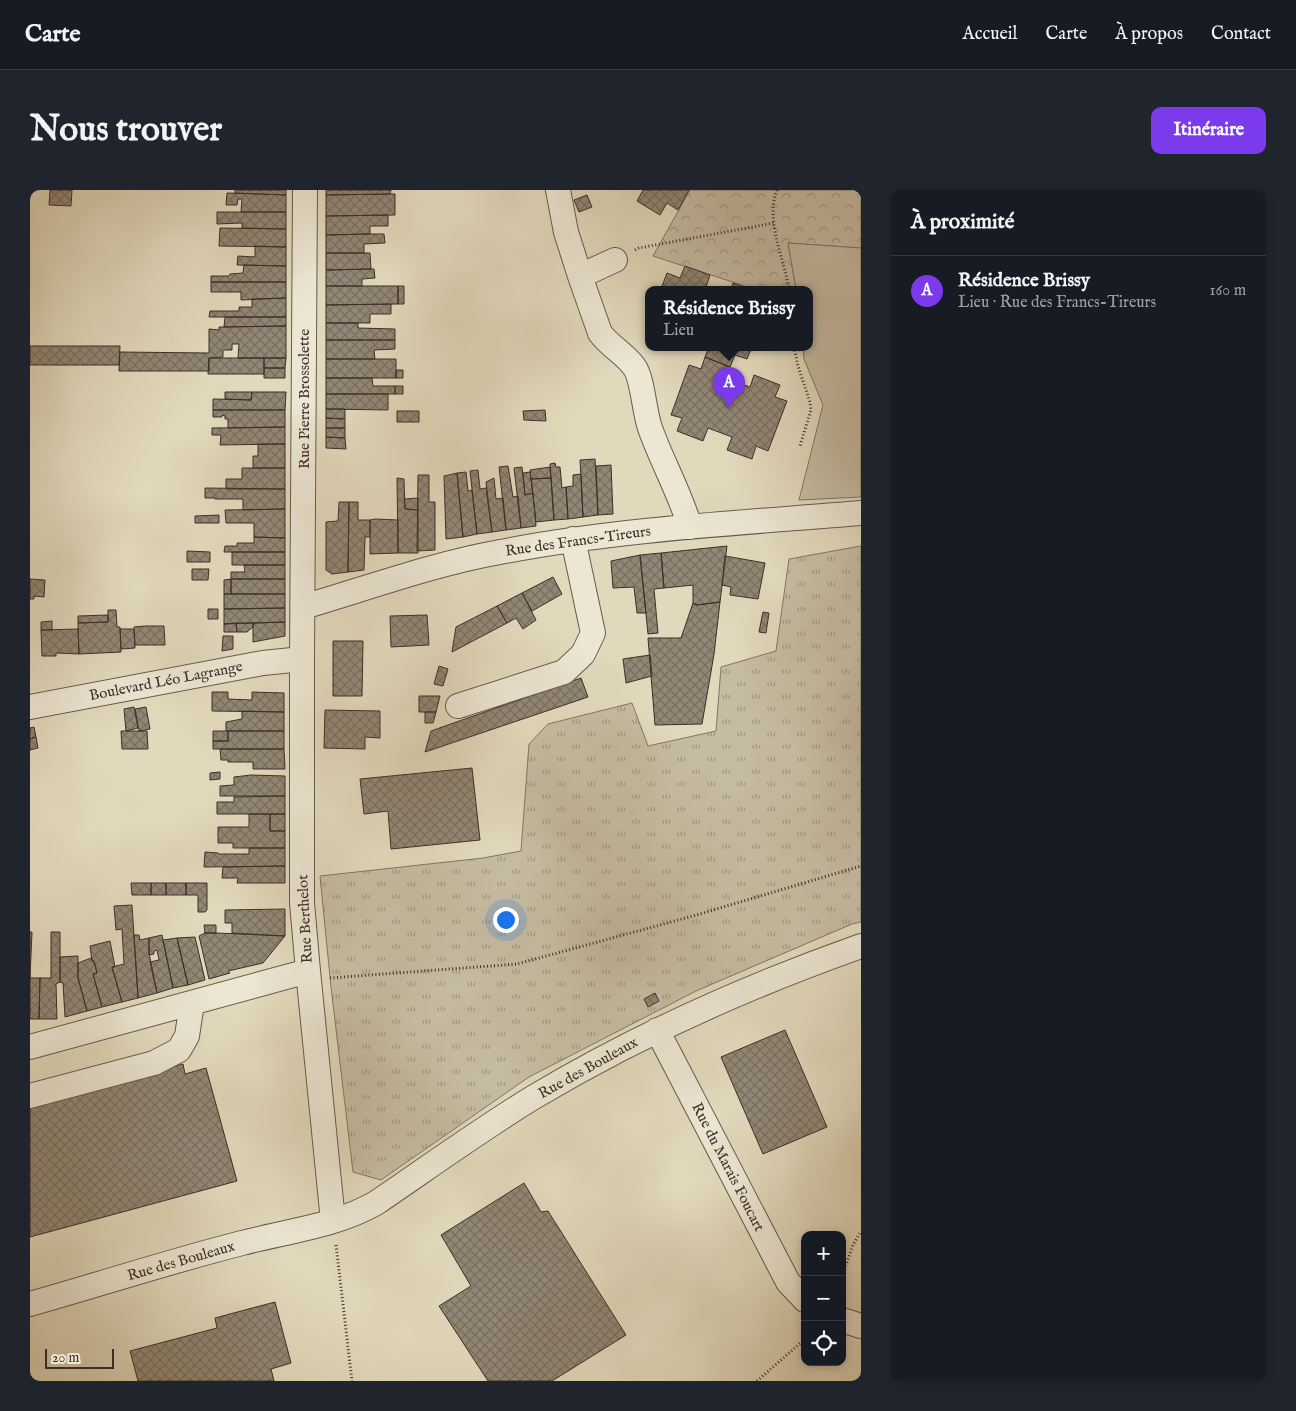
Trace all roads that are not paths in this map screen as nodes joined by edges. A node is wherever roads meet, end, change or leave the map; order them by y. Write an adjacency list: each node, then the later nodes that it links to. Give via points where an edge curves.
1 (305, 190): 8 (street, Rue Pierre Brossolette)
2 (558, 190): 4 (street, via 566,232)
3 (615, 260): 4 (street)
4 (580, 276): 6 (street, via 600,333 631,363 638,375 650,428)
5 (861, 513): 6 (street, Rue des Francs-Tireurs)
6 (690, 527): 7 (street, Rue des Francs-Tireurs)
7 (573, 539): 8 (street, Rue des Francs-Tireurs, via 443,565); 10 (street, via 593,633 583,654 564,672)
8 (303, 607): 9 (street, Rue Berthelot)
9 (302, 659): 11 (street, Boulevard Léo Lagrange, via 262,663); 13 (street, Rue Berthelot, via 302,902)
10 (458, 706)
11 (30, 707)
12 (861, 946): 15 (street, Rue des Bouleaux, via 780,976)
13 (309, 975): 14 (street, Rue Berthelot); 18 (street)
14 (192, 1003): 16 (street, Rue Berthelot); 17 (street, via 187,1036 179,1050 154,1063)
15 (657, 1030): 18 (street, Rue des Bouleaux, via 534,1097 367,1208); 19 (street, Rue du Marais Foucart, via 788,1282)
16 (30, 1048)
17 (30, 1096)
18 (333, 1221): 20 (street, Rue des Bouleaux)
19 (801, 1296)
20 (30, 1304)
21 (845, 1321): 22 (street)
22 (861, 1326)

